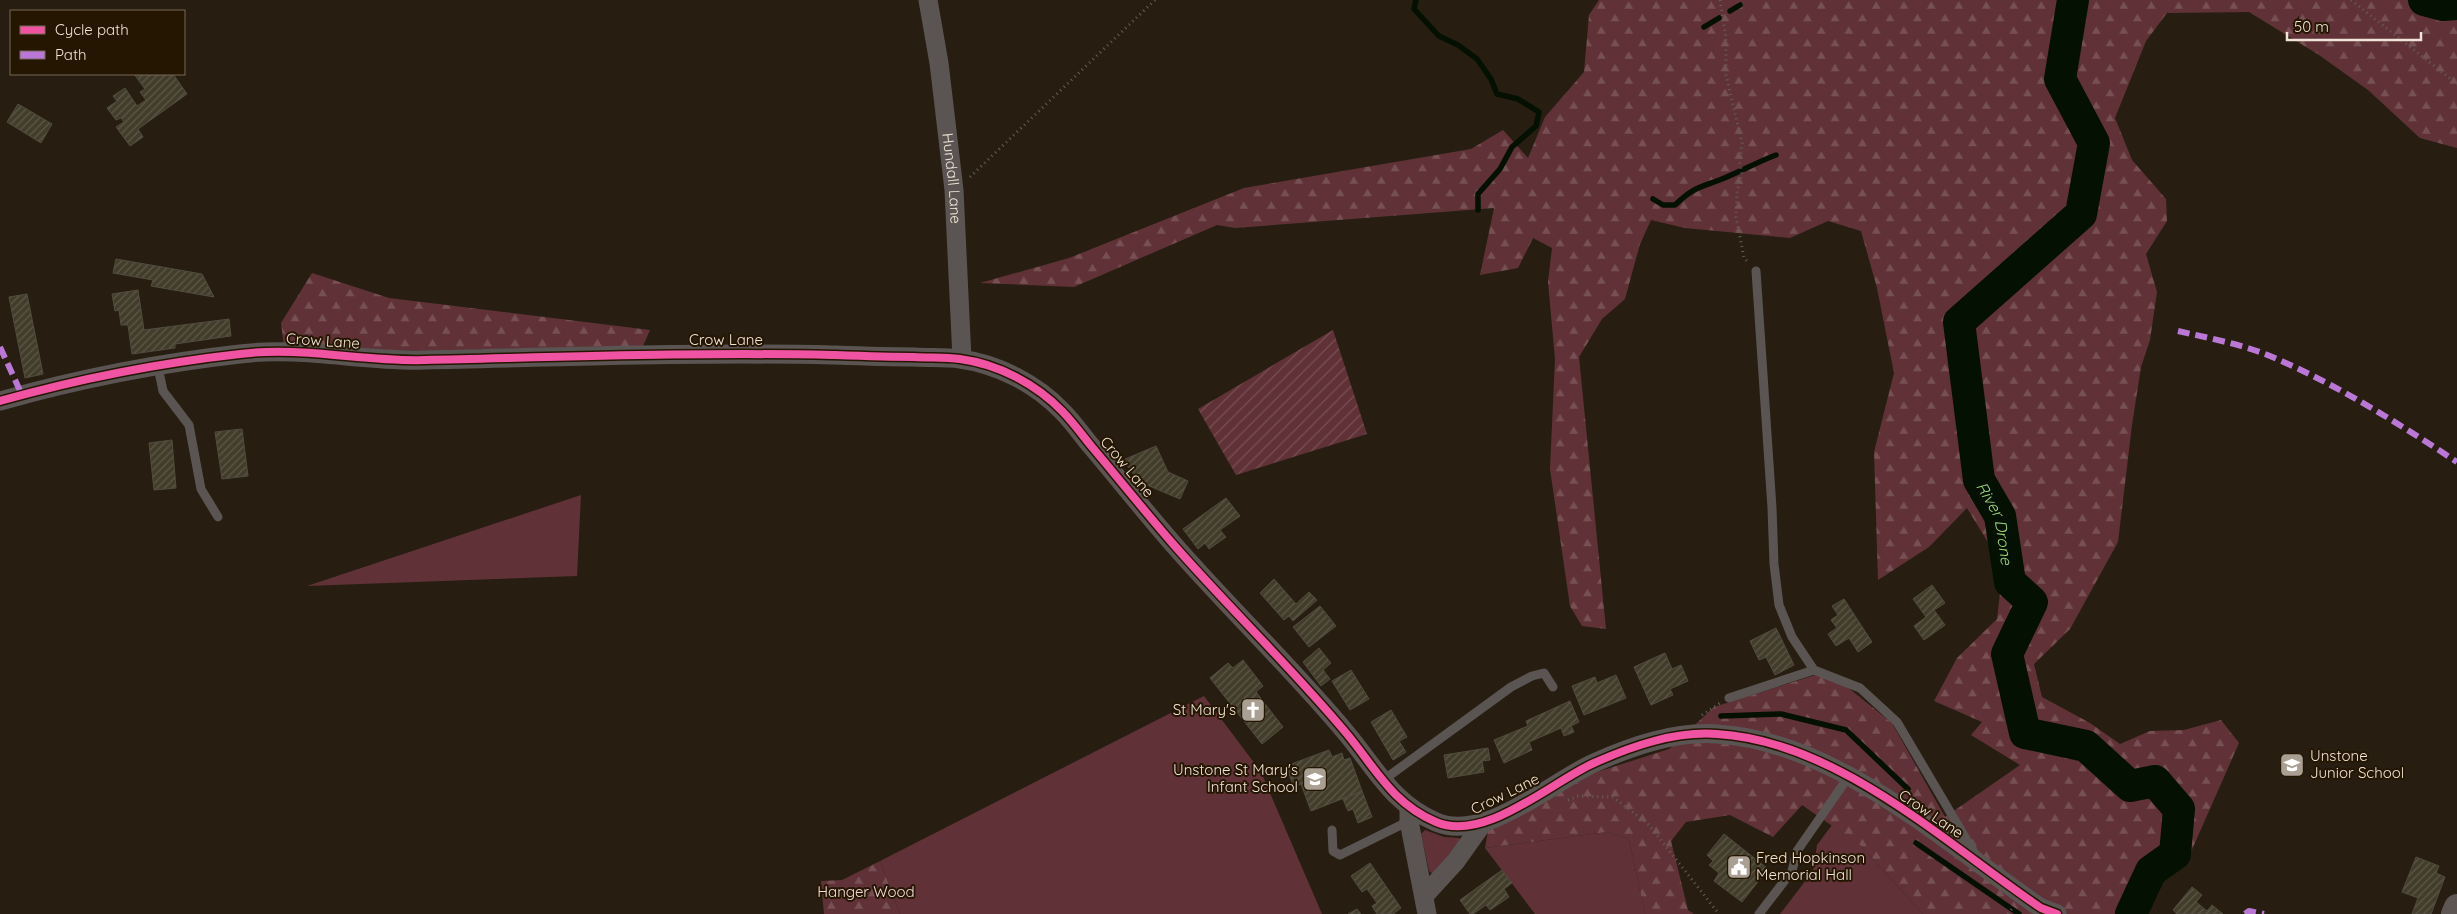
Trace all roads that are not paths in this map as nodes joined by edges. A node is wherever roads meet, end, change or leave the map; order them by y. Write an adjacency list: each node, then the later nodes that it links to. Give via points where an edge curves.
1 (928, 0): 3 (street, Hundall Lane, via 954,190)
2 (1756, 272): 7 (lane, via 1779,605 1792,637)
3 (962, 358): 4 (street, Crow Lane, via 744,353 407,361 270,352 241,353); 11 (street, Crow Lane, via 998,368 1034,387 1062,411 1174,544 1349,736)
4 (158, 367): 5 (street, Crow Lane, via 78,380); 6 (lane, via 163,391 189,425 201,489)
5 (0, 401)
6 (218, 517)
7 (1814, 670): 9 (lane); 15 (lane, via 1860,688 1897,722)
8 (1553, 687): 11 (lane, via 1544,673 1525,679 1474,712)
9 (1729, 698)
10 (1849, 776): 13 (street, Crow Lane, via 1802,752 1753,738 1714,733 1673,735 1593,763); 15 (street, Crow Lane); 18 (lane, via 1797,851 1792,871)
11 (1382, 782): 12 (street, Crow Lane)
12 (1409, 814): 13 (street, Crow Lane, via 1449,827 1466,828); 14 (lane, via 1340,855 1332,851); 16 (street)
13 (1482, 823): 16 (street)
14 (1332, 830)
15 (1983, 866): 19 (street, Crow Lane, via 2041,908)
16 (1426, 905)
17 (2457, 906): 20 (main road)
18 (1759, 914)
19 (2057, 914)
20 (2454, 914)

